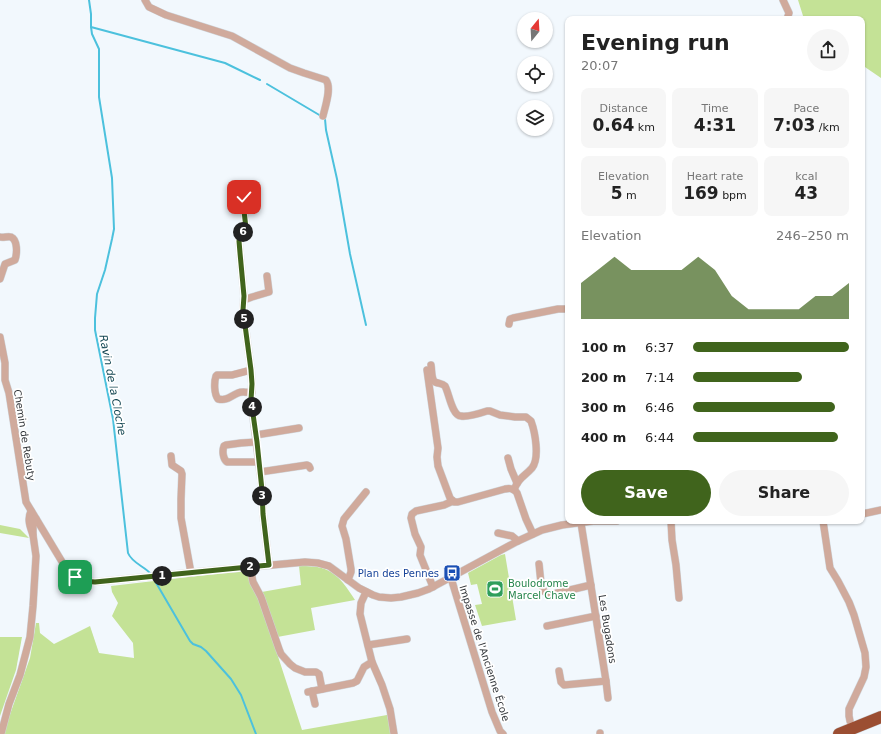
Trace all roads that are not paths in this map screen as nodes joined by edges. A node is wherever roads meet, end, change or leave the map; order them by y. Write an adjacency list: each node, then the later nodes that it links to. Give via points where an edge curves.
1 (145, 0): 4 (street, via 149,7 166,15 232,36 290,68 326,80 328,96)
2 (783, 0): 3 (street)
3 (788, 16)
4 (323, 116)
5 (244, 197): 9 (street, via 246,228 239,241)
6 (0, 237): 8 (street, via 13,239 16,255 14,260 5,264)
7 (267, 276): 9 (street, via 269,292)
8 (0, 279)
9 (244, 300): 13 (street)
10 (565, 309): 11 (street, via 513,318)
11 (509, 324)
12 (0, 337): 26 (street, Chemin de Rebuty, via 25,499)
13 (251, 370): 14 (street); 14 (street, via 232,375 217,375 215,380 218,399 228,399 240,392)
14 (252, 392): 16 (street)
15 (299, 428): 16 (street)
16 (256, 438): 19 (street); 19 (street, via 226,445 223,450 227,462)
17 (171, 456): 40 (street, via 172,465 182,474 181,518)
18 (508, 458): 22 (street)
19 (258, 462): 21 (street)
20 (310, 468): 21 (street, via 306,465)
21 (260, 472): 38 (street)
22 (515, 486): 24 (street, via 458,502); 24 (street, via 536,462 537,451 531,421 526,417 500,415 490,411 457,415 444,384 433,379 429,368 438,466); 34 (street)
23 (366, 492): 42 (street, via 342,524 351,568)
24 (452, 501): 43 (street, via 416,511 411,518 420,555)
25 (881, 510): 27 (street)
26 (31, 511): 28 (street); 35 (street, Chemin de Rebuty, via 29,522)
27 (865, 513)
28 (36, 519): 35 (street, Chemin de Rebuty); 40 (street, via 67,570 81,581 95,582)
29 (572, 524): 34 (street, via 551,527)
30 (581, 524): 44 (street, Les Bugadons)
31 (671, 524): 46 (street)
32 (823, 524): 59 (street, via 830,568 849,602 865,653 864,677 849,709)
33 (498, 533): 36 (street, via 512,536)
34 (533, 534): 36 (street)
35 (33, 535): 60 (street, Chemin de Rebuty, via 36,556 30,637)
36 (518, 541): 41 (street)
37 (539, 564): 44 (street, via 542,587 547,593)
38 (269, 565): 39 (street); 42 (street, via 318,563 329,566)
39 (250, 567): 40 (street); 55 (street, via 253,582 261,597 279,649 295,668 319,674)
40 (191, 573)
41 (451, 578): 43 (street); 62 (street, Impasse de l'Ancienne École, via 492,712)
42 (348, 580): 45 (street)
43 (433, 587): 45 (street, via 396,598 379,597)
44 (592, 587): 47 (street); 48 (street, Les Bugadons)
45 (366, 592): 51 (street, via 360,610)
46 (679, 598)
47 (548, 599)
48 (596, 616): 49 (street); 54 (street, Les Bugadons)
49 (547, 626)
50 (408, 639): 51 (street)
51 (368, 645): 52 (street)
52 (372, 662): 55 (street, via 364,667 355,682); 61 (street, via 390,709)
53 (559, 671): 54 (street, via 564,685)
54 (606, 681): 56 (street, Les Bugadons)
55 (322, 689): 57 (street, via 310,691)
56 (608, 698)
57 (315, 704)
58 (881, 717): 63 (highway)
59 (850, 721)
60 (1, 734)
61 (394, 734)
62 (503, 734)
63 (839, 734)

